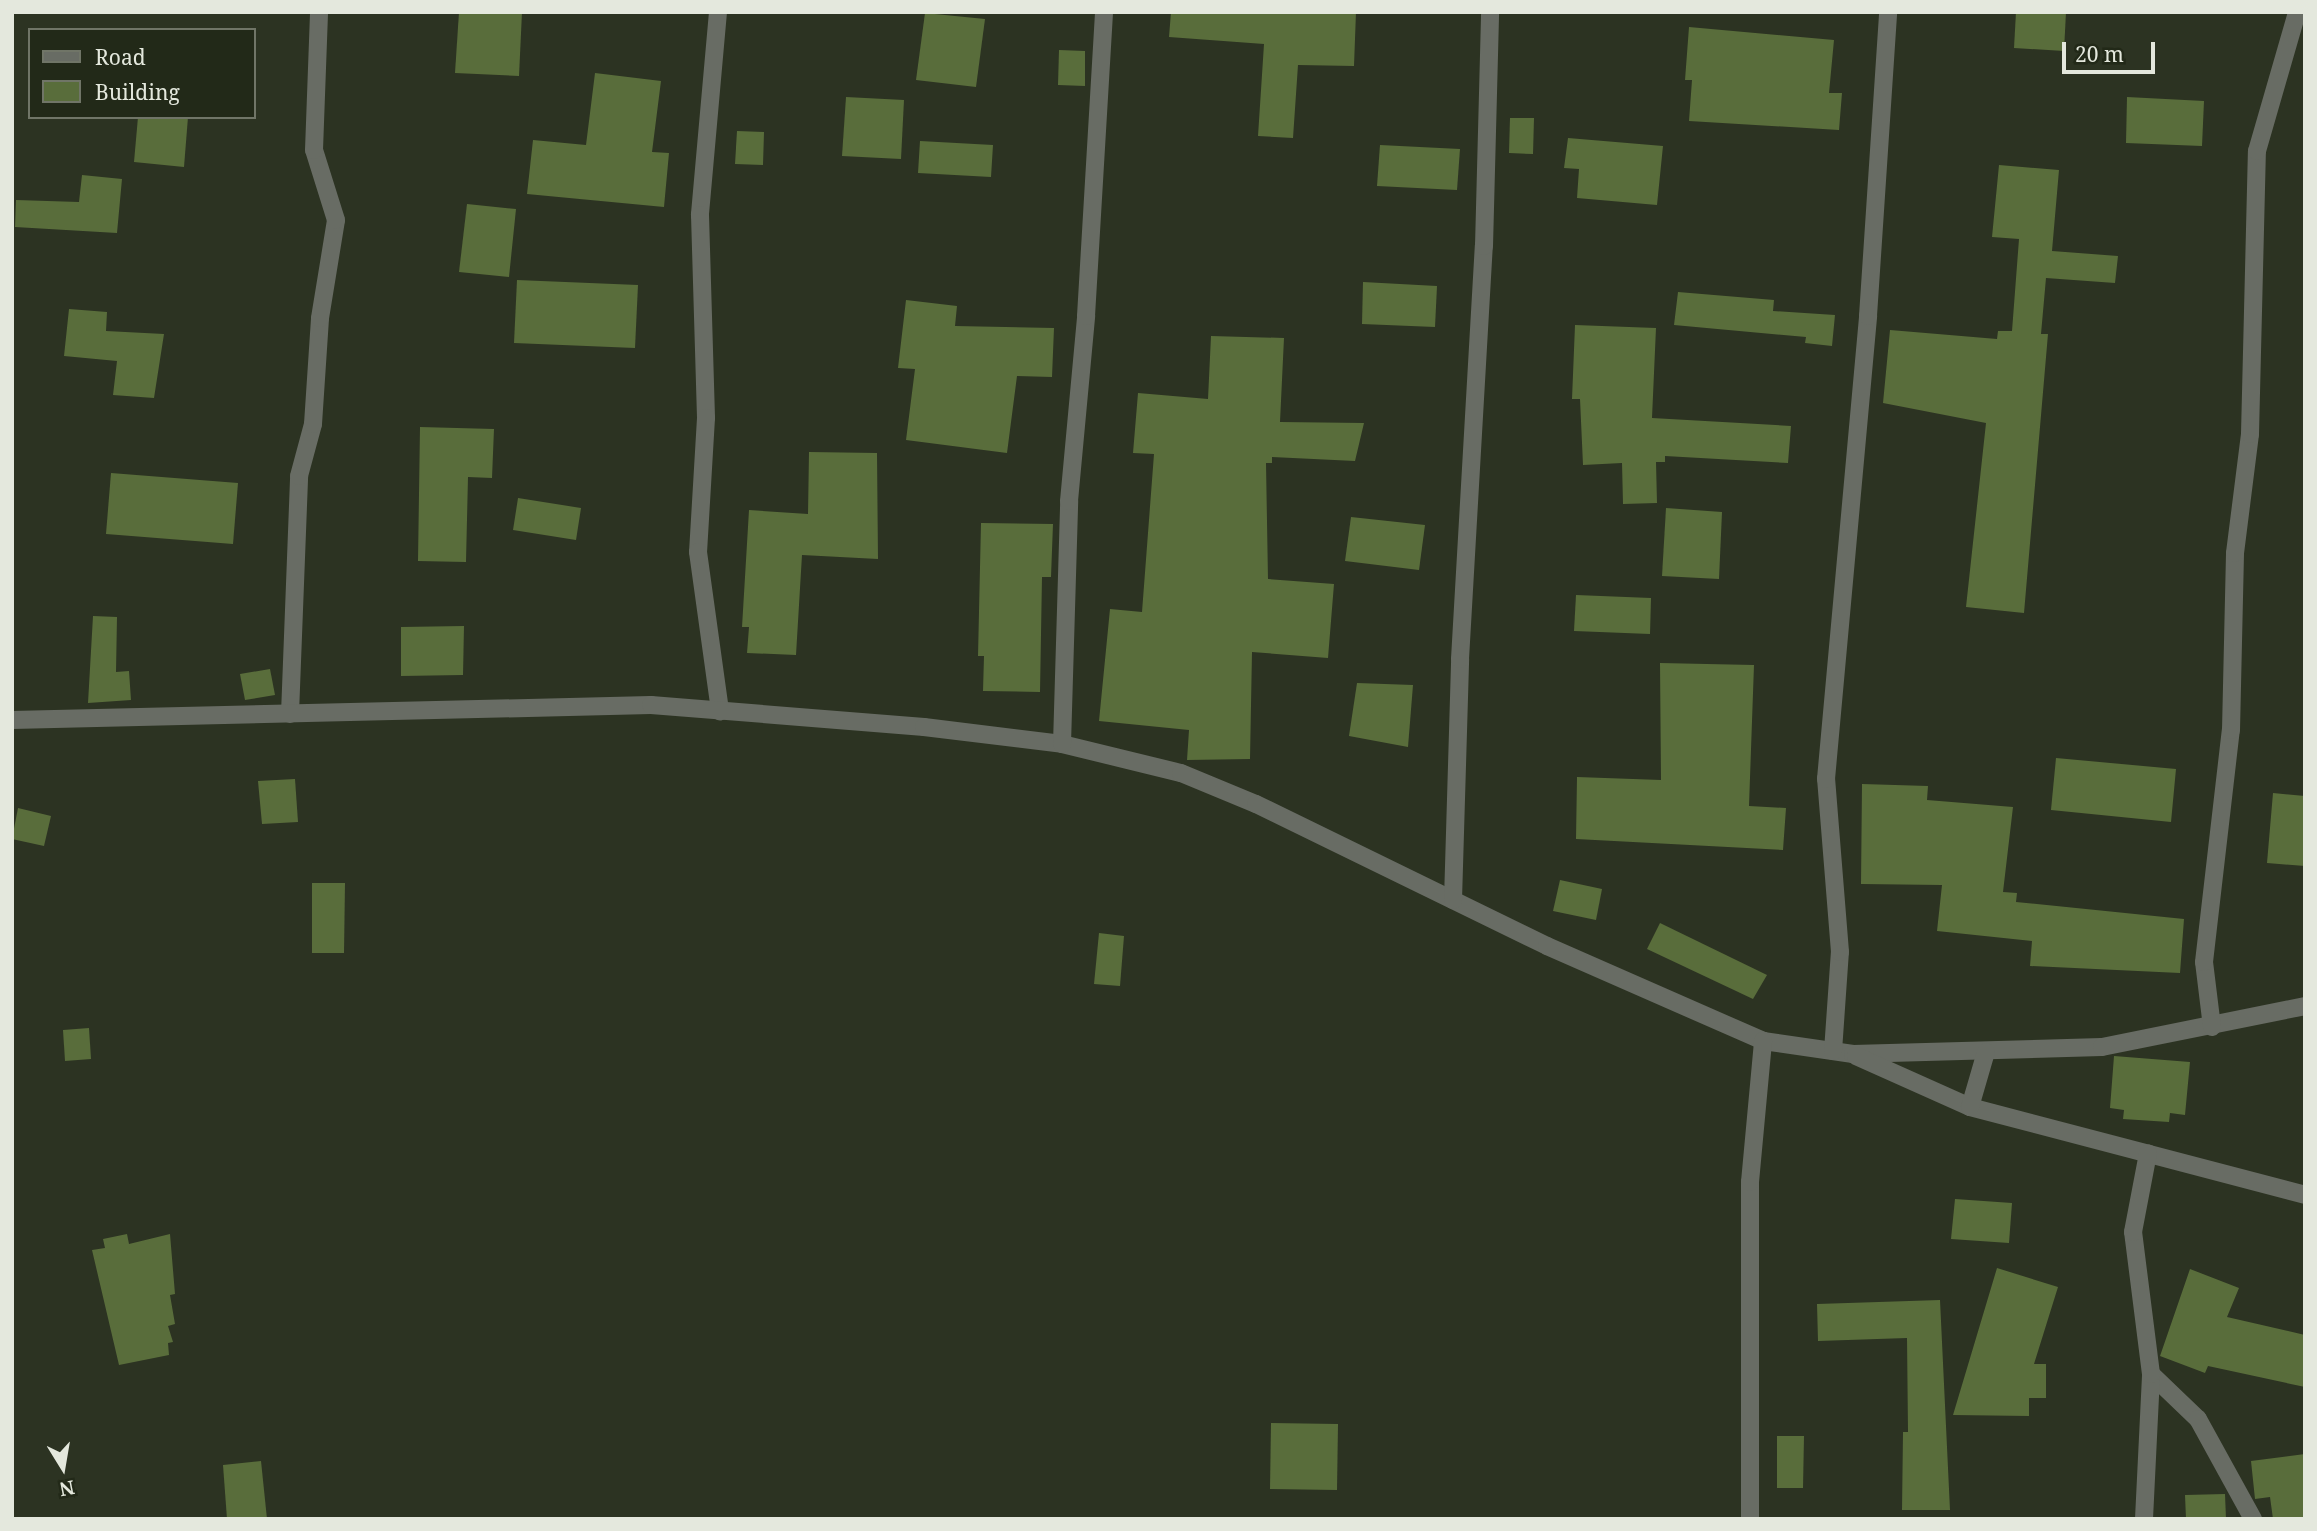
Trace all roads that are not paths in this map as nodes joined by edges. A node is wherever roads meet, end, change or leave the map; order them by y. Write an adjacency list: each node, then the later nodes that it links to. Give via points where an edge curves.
1 (319, 12): 8 (street, via 314,150 336,220 320,318 313,424 299,476)
2 (719, 12): 7 (street, via 700,215 706,418 698,552)
3 (1104, 12): 10 (street, via 1086,316 1069,500)
4 (1490, 12): 11 (street)
5 (1888, 12): 15 (street, via 1868,316 1826,779 1840,952)
6 (2297, 12): 13 (street, via 2257,151 2250,434 2235,553 2231,730 2204,962)
7 (720, 711): 8 (street, via 651,705); 10 (street)
8 (290, 714): 9 (street)
9 (12, 720)
10 (1062, 744): 11 (street, via 1181,773 1256,804)
11 (1452, 900): 14 (street)
12 (2305, 1006): 13 (street)
13 (2212, 1027): 16 (street, via 2102,1047)
14 (1763, 1041): 15 (street); 22 (street, via 1750,1182)
15 (1833, 1051): 17 (street)
16 (1986, 1052): 17 (street); 18 (street)
17 (1853, 1054): 18 (street)
18 (1970, 1107): 19 (street)
19 (2148, 1153): 20 (street); 21 (street, via 2133,1231)
20 (2305, 1195)
21 (2151, 1374): 23 (street); 24 (street, via 2198,1419)
22 (1750, 1519)
23 (2144, 1519)
24 (2253, 1519)

